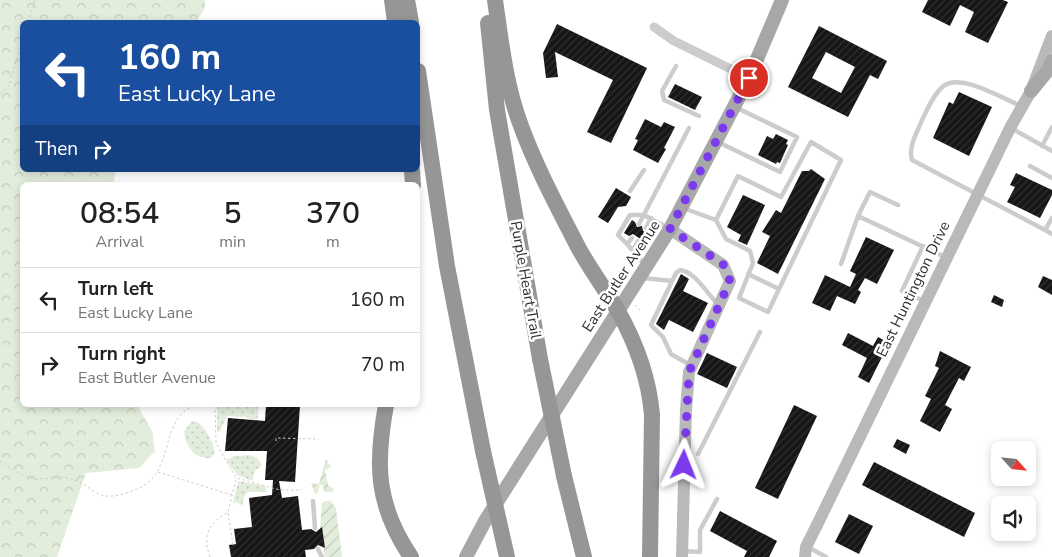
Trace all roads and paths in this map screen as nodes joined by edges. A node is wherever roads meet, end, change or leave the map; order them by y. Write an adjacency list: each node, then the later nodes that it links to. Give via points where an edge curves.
1 (35, 0): 7 (path)
2 (392, 0): 8 (highway)
3 (407, 0): 9 (highway)
4 (486, 0): 85 (highway, Purple Heart Trail, bridge, via 497,110 540,359)
5 (495, 0): 58 (highway, via 521,127 578,246)
6 (782, 0): 15 (main road, East Butler Avenue)
7 (29, 20)
8 (395, 20)
9 (411, 20)
10 (654, 27): 15 (street, via 674,41)
11 (1052, 36): 17 (street, East Huntington Drive)
12 (20, 48): 18 (path, via 9,86)
13 (1052, 60): 17 (main road)
14 (676, 66): 21 (lane, via 662,91 664,100)
15 (749, 78): 19 (main road, East Butler Avenue)
16 (420, 84): 84 (highway, bridge, via 447,266)
17 (1031, 92): 20 (street, East Huntington Drive)
18 (0, 94)
19 (734, 106): 25 (main road, East Butler Avenue); 25 (lane, via 796,137 780,172)
20 (1022, 107): 24 (street, East Huntington Drive); 32 (lane, via 956,81 944,85 928,108 914,139 910,152 912,160)
21 (699, 116)
22 (1052, 127): 26 (lane)
23 (689, 128): 35 (lane)
24 (1010, 128): 26 (lane); 32 (street, East Huntington Drive)
25 (716, 141): 34 (main road, East Butler Avenue)
26 (1042, 146): 27 (lane)
27 (1052, 151)
28 (1030, 166): 30 (lane)
29 (644, 170): 31 (lane)
30 (1052, 178)
31 (630, 191)
32 (978, 193): 43 (lane); 50 (street, East Huntington Drive)
33 (898, 205): 36 (lane, via 870,192)
34 (682, 207): 39 (lane); 42 (main road, East Butler Avenue)
35 (644, 215): 37 (lane); 40 (lane); 47 (lane, via 630,215 618,235)
36 (858, 216): 48 (lane); 51 (lane)
37 (651, 218): 41 (lane); 42 (lane)
38 (1052, 218): 43 (lane)
39 (716, 220): 53 (lane, via 726,239 750,251 753,263); 55 (lane, via 738,176 782,197 811,142 841,160)
40 (640, 224)
41 (646, 228)
42 (670, 229): 52 (main road, East Butler Avenue); 57 (street, via 727,270 730,281)
43 (1045, 230): 44 (lane)
44 (1052, 234)
45 (632, 238): 47 (lane)
46 (638, 242): 49 (lane)
47 (627, 244): 49 (lane)
48 (923, 246): 50 (lane); 56 (lane, via 902,291)
49 (633, 250): 52 (lane)
50 (946, 257): 56 (street, East Huntington Drive)
51 (841, 264)
52 (642, 272): 54 (lane); 58 (main road, East Butler Avenue)
53 (748, 274): 55 (lane); 55 (lane, via 739,298 768,312)
54 (672, 281): 57 (lane, via 676,273 684,270); 60 (lane, via 651,325 664,337 671,354)
55 (779, 289)
56 (925, 302): 78 (street, East Huntington Drive)
57 (719, 305): 60 (street)
58 (617, 310): 83 (main road, East Butler Avenue, via 485,521); 86 (highway, via 631,337 650,392)
59 (760, 332): 66 (lane)
60 (691, 365): 79 (street, via 686,410)
61 (194, 407): 68 (path, via 179,416)
62 (215, 407): 69 (path, via 216,443)
63 (386, 407): 82 (highway, via 379,453 382,497 393,528)
64 (319, 439): 65 (path, via 276,438)
65 (276, 441)
66 (698, 454)
67 (0, 461): 68 (path, via 34,479 56,476 77,480 104,496 143,488)
68 (158, 472): 71 (path)
69 (236, 478): 70 (path, via 280,490); 71 (path)
70 (302, 490)
71 (233, 495): 74 (path)
72 (716, 499): 79 (lane, via 700,530 700,552)
73 (313, 501): 75 (lane)
74 (228, 512): 76 (path); 80 (path, via 210,526 206,545)
75 (314, 528)
76 (232, 544)
77 (318, 548): 81 (lane)
78 (805, 552): 87 (lane)
79 (682, 554)
80 (210, 557)
81 (322, 557)
82 (411, 557)
83 (466, 557)
84 (506, 557)
85 (584, 557)
86 (650, 557)
87 (826, 557)

